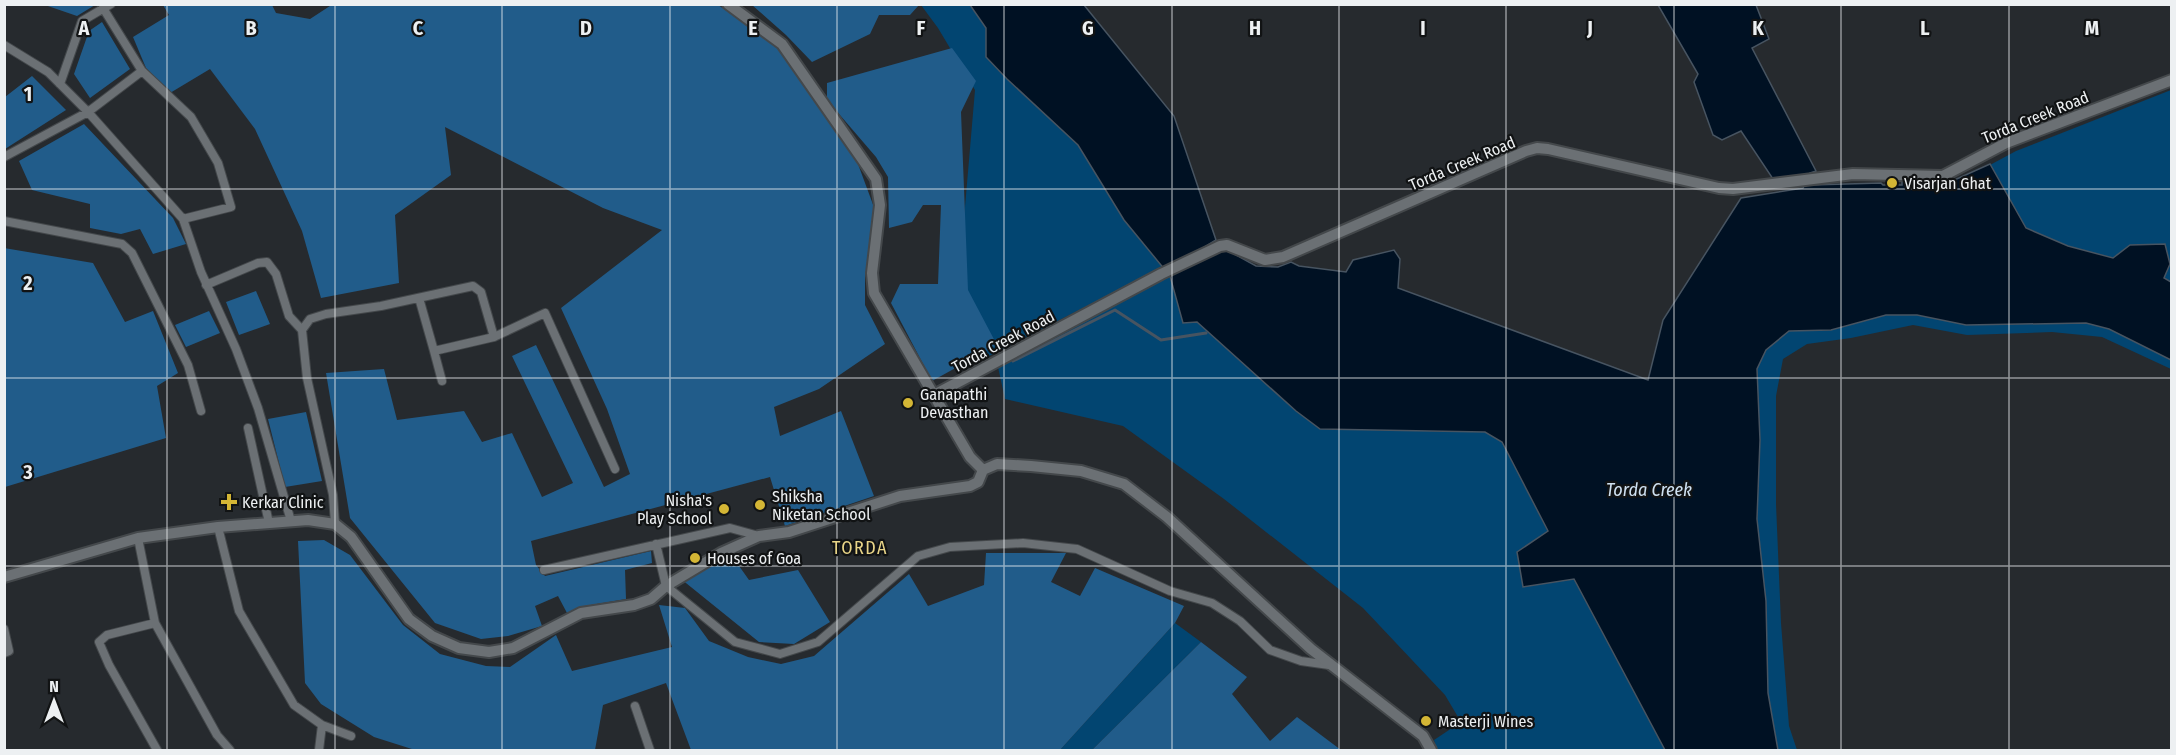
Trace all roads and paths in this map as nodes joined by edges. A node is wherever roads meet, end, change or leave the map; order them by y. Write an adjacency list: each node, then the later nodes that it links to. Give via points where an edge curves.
1 (111, 4): 3 (street)
2 (728, 4): 18 (street, via 782,44 876,179 880,205 872,273 874,293)
3 (103, 8): 5 (street); 7 (street, via 82,21)
4 (4, 45): 7 (street)
5 (142, 72): 8 (street); 10 (street, via 191,117 218,163 231,207)
6 (2172, 80): 18 (street, Torda Creek Road, via 2006,143 1943,176 1853,174 1733,189 1537,148 1282,257 1265,260 1227,245 1220,246)
7 (60, 84): 8 (street)
8 (88, 112): 9 (street); 10 (street)
9 (4, 158)
10 (183, 219): 12 (street)
11 (4, 221): 19 (street, via 122,244 132,252 188,365)
12 (206, 285): 14 (street, via 267,262 276,273 290,316); 23 (street, via 258,408)
13 (419, 298): 14 (street, via 326,314 310,319); 15 (street, via 473,286 481,292); 16 (street)
14 (302, 330): 25 (street, via 307,378 333,495)
15 (494, 337): 16 (street); 21 (street, via 545,313)
16 (434, 351): 17 (street)
17 (442, 381)
18 (933, 395): 22 (street, via 970,457)
19 (201, 411)
20 (248, 428): 24 (street)
21 (615, 469)
22 (983, 470): 27 (street, via 978,482 970,486 900,496 789,532); 36 (street, via 997,464 1031,466 1081,471 1124,484 1167,517)
23 (291, 521): 24 (street); 25 (street)
24 (269, 523): 26 (street)
25 (335, 525): 32 (street, via 351,537 409,619 432,636 459,648 489,652 513,648 581,612 634,605 651,599)
26 (218, 527): 28 (street); 38 (street, via 239,611 294,705)
27 (759, 536): 29 (street, via 730,528); 32 (street, via 721,553)
28 (138, 538): 31 (street); 33 (street)
29 (656, 544): 30 (street); 32 (street)
30 (544, 570)
31 (4, 577)
32 (666, 586): 36 (street, via 735,642 780,654 818,642 918,556 950,547 1044,545 1077,549 1170,591 1212,603 1240,621 1270,650 1301,661)
33 (155, 623): 40 (street, via 107,634 99,642); 41 (street, via 217,735)
34 (4, 629): 35 (street, via 9,651)
35 (4, 653)
36 (1330, 665): 44 (street, via 1423,736)
37 (635, 706): 43 (street)
38 (322, 725): 39 (street); 42 (street)
39 (351, 736)
40 (157, 750)
41 (230, 750)
42 (319, 750)
43 (650, 750)
44 (1431, 750)

